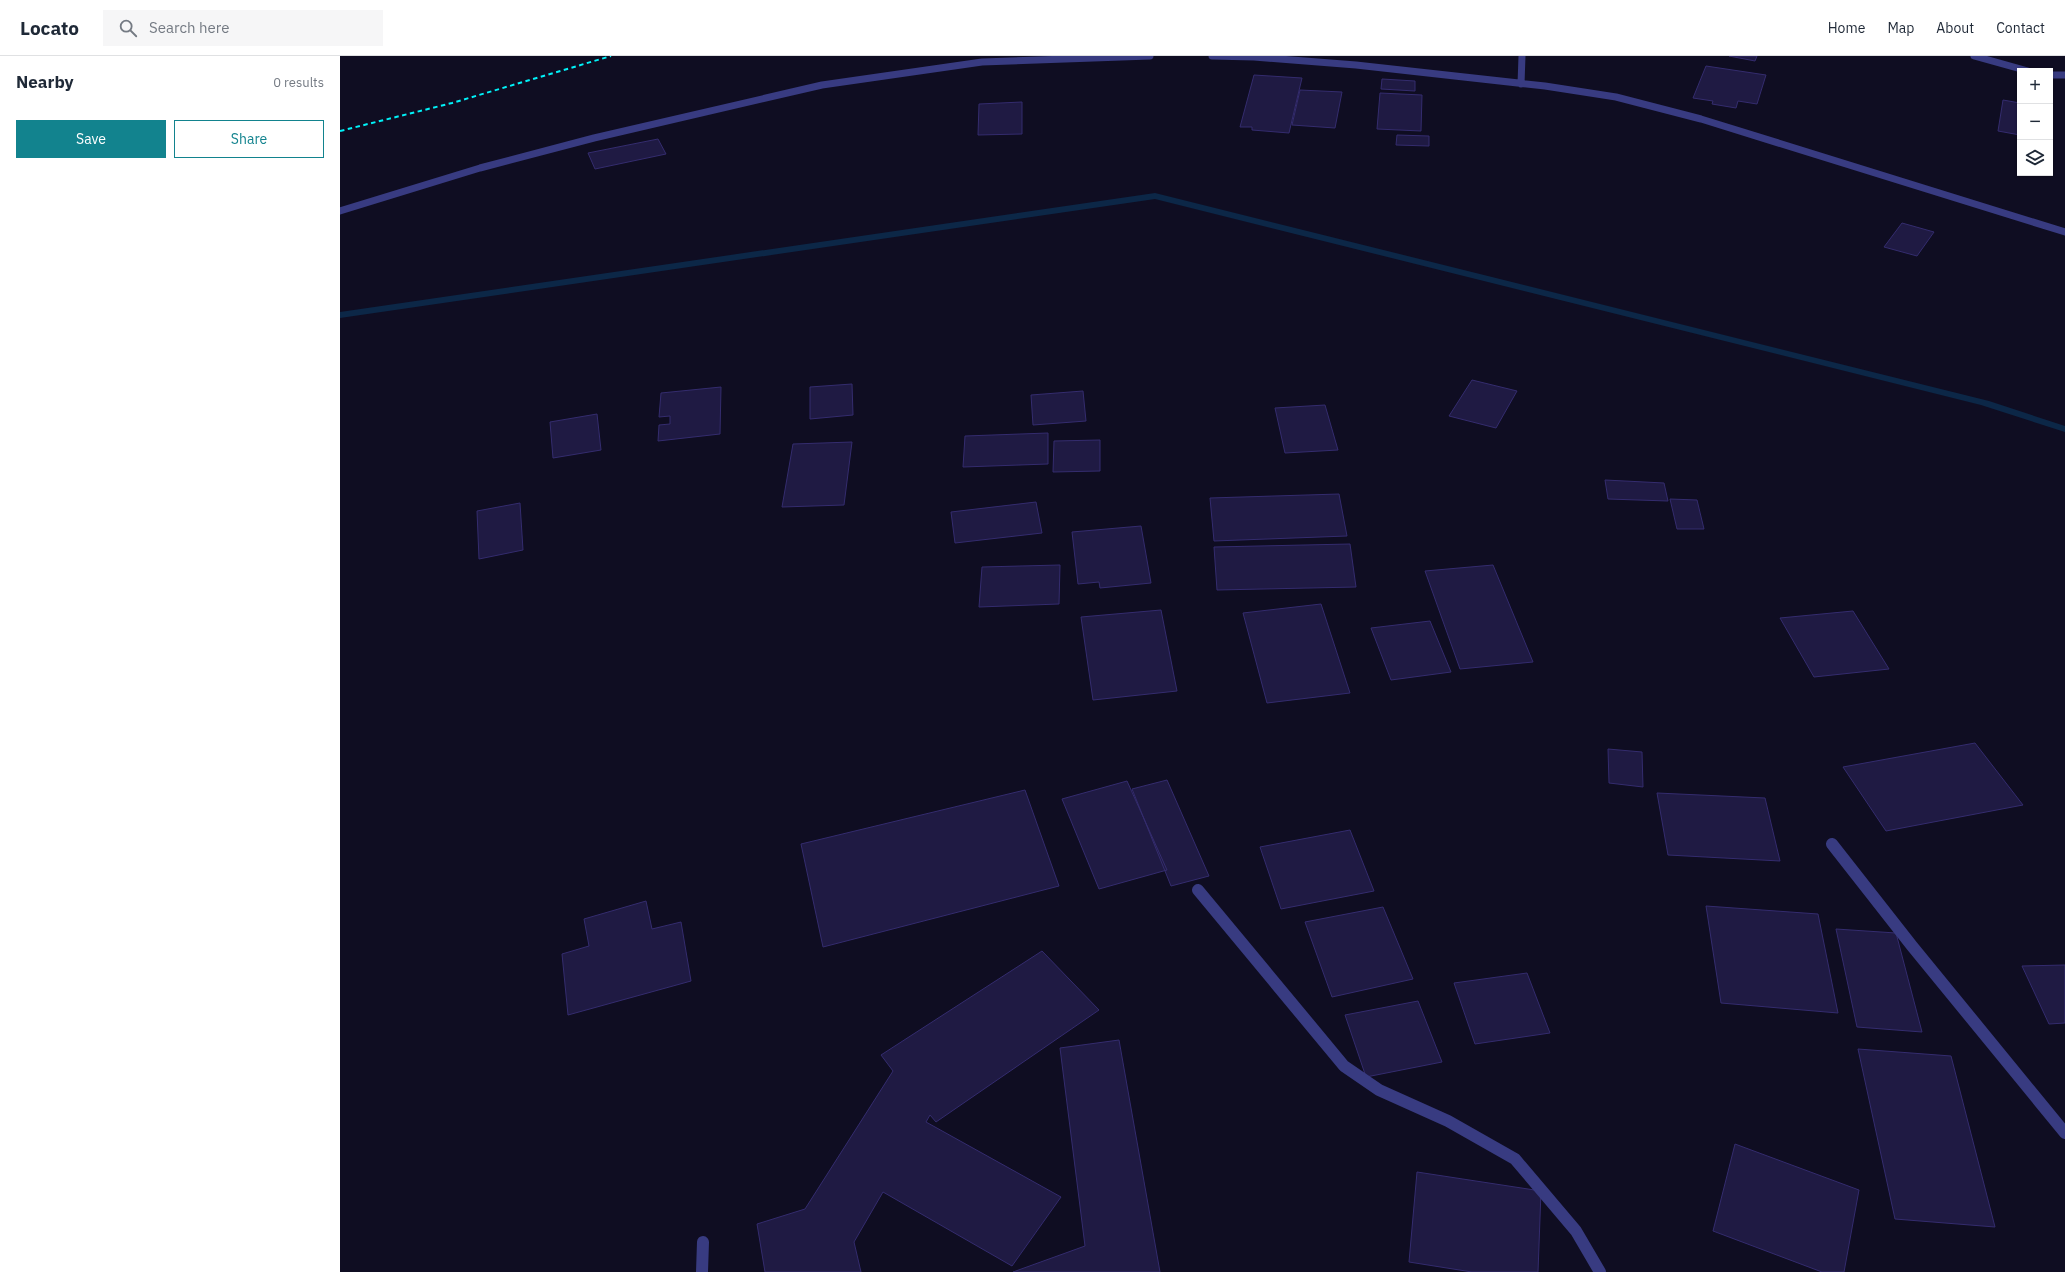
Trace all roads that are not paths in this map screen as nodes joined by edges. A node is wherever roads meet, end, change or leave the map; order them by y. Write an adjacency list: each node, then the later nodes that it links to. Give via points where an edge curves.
1 (1150, 56): 5 (street)
2 (1212, 56): 9 (street, via 1356,65)
3 (1522, 56): 9 (street)
4 (1974, 56): 6 (street)
5 (982, 59): 10 (street, via 822,85 718,108 480,168)
6 (2017, 68)
7 (2053, 75): 8 (street)
8 (2065, 75)
9 (1521, 84): 11 (street, via 1616,96 1701,118)
10 (340, 211)
11 (2065, 232)
12 (1832, 844): 14 (street, via 1921,958)
13 (1198, 890): 17 (street, via 1344,1066 1379,1090 1448,1121 1515,1159 1576,1230)
14 (2065, 1133)
15 (703, 1242): 16 (street)
16 (702, 1272)
17 (1600, 1272)

